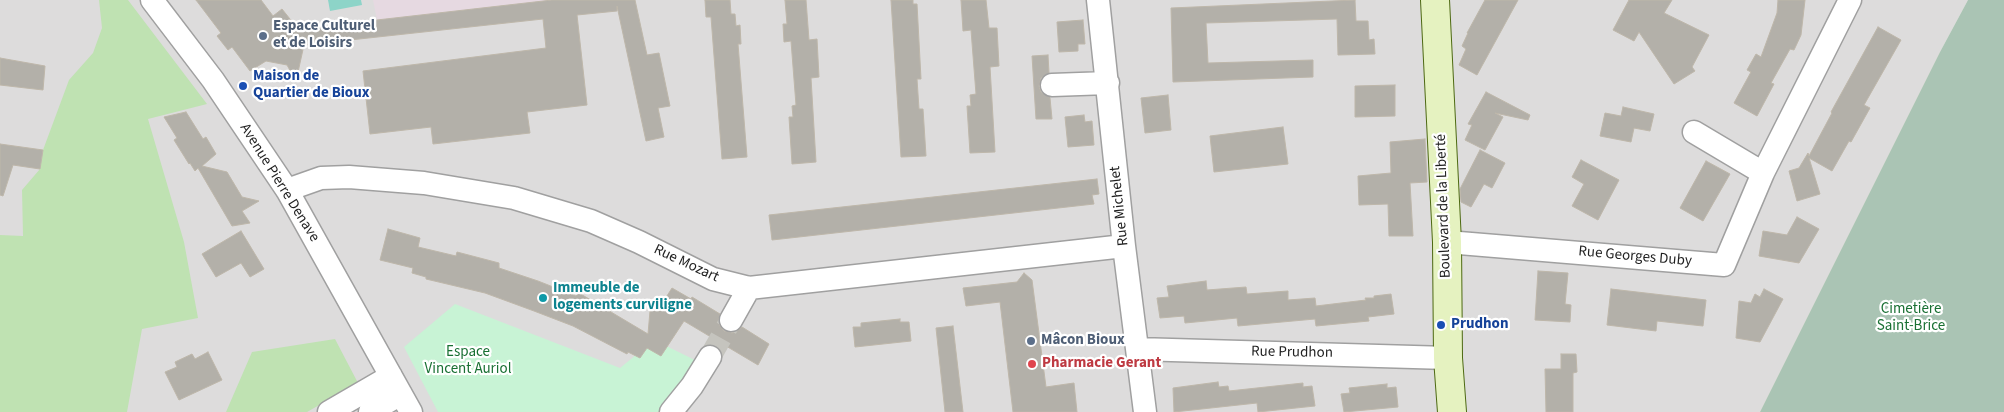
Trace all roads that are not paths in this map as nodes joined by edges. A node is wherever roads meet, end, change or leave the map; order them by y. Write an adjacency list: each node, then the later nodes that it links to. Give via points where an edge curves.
1 (152, 0): 9 (street, Avenue Pierre Denave, via 213,80)
2 (1098, 0): 5 (street, Rue Michelet)
3 (1435, 0): 10 (main road, Boulevard de la Liberté)
4 (1850, 0): 8 (street, Rue Georges Duby)
5 (1108, 83): 6 (street); 11 (street, Rue Michelet)
6 (1052, 85)
7 (1694, 132): 8 (street)
8 (1763, 173): 10 (street, Rue Georges Duby, via 1724,265)
9 (287, 190): 12 (street, Rue Mozart, via 321,178 349,177 424,183 514,198 591,221 713,279); 17 (street, Avenue Pierre Denave)
10 (1446, 242): 16 (main road, Boulevard de la Liberté)
11 (1124, 246): 12 (street, Rue Mozart); 14 (street, Rue Michelet)
12 (749, 288): 13 (street)
13 (730, 320)
14 (1136, 349): 16 (street, Rue Prudhon); 21 (street, Rue Michelet)
15 (710, 358): 20 (street)
16 (1448, 358): 22 (main road, Boulevard de la Liberté)
17 (401, 394): 18 (street); 19 (street)
18 (329, 412)
19 (370, 412)
20 (672, 412)
21 (1145, 412)
22 (1452, 412)

